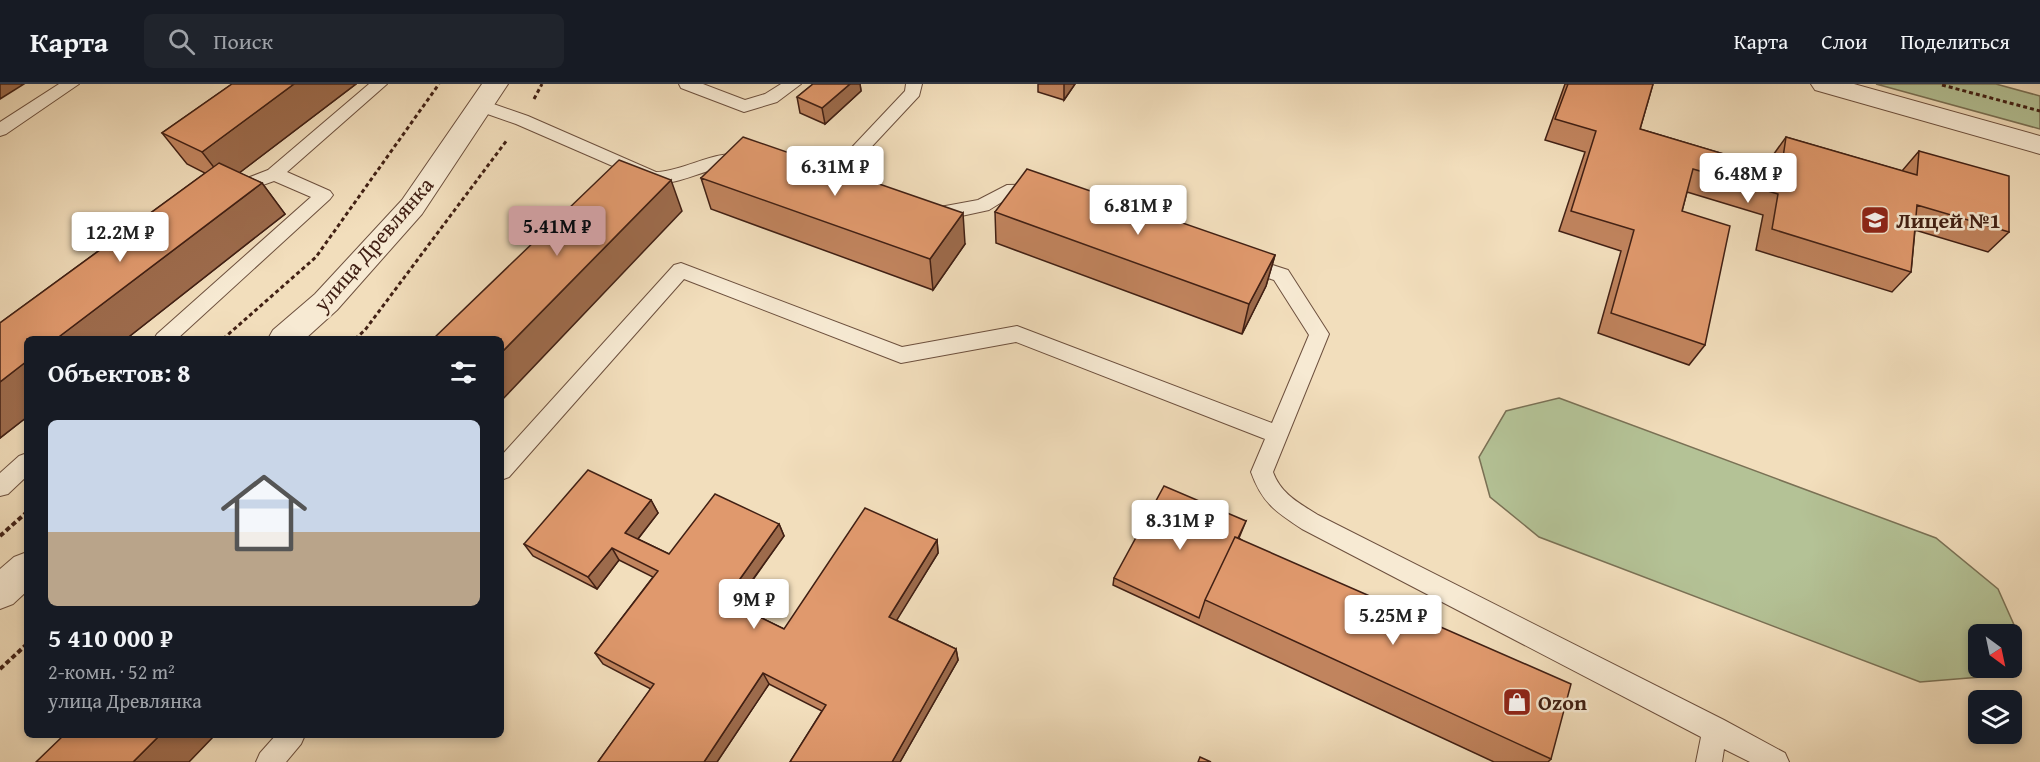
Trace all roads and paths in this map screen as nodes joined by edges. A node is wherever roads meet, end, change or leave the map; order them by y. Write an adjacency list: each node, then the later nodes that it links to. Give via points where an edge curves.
1 (71, 84): 12 (lane)
2 (379, 84): 15 (lane)
3 (542, 84): 11 (path)
4 (687, 84): 5 (lane, via 744,105 771,98)
5 (793, 84)
6 (914, 84): 17 (lane, via 913,92)
7 (1824, 84): 13 (street)
8 (1937, 84): 10 (path)
9 (489, 95): 11 (lane); 24 (street, улица Древлянка, via 412,207 326,302)
10 (2040, 111)
11 (522, 120): 14 (lane, via 654,178 670,179 739,159); 25 (path)
12 (0, 130)
13 (2040, 145)
14 (761, 165)
15 (274, 174): 19 (lane); 23 (lane, via 324,195)
16 (806, 177): 17 (lane)
17 (828, 183): 18 (lane)
18 (850, 191)
19 (212, 198)
20 (1061, 198): 21 (lane, via 1039,190 1007,191 983,205 942,214)
21 (906, 213)
22 (1226, 256): 26 (lane, via 1281,275 1319,334)
23 (167, 336)
24 (287, 336)
25 (359, 336)
26 (1278, 435): 28 (lane, via 1017,334 901,355 681,270); 36 (lane, via 1262,472 1267,489 1280,502 1310,522)
27 (24, 465): 29 (lane)
28 (504, 468)
29 (0, 487)
30 (24, 515): 31 (path)
31 (0, 536)
32 (24, 571): 33 (street)
33 (0, 592)
34 (24, 647): 35 (path)
35 (0, 669)
36 (1715, 729): 39 (lane); 40 (lane)
37 (289, 738): 38 (lane)
38 (269, 762)
39 (1709, 762)
40 (1776, 762)

